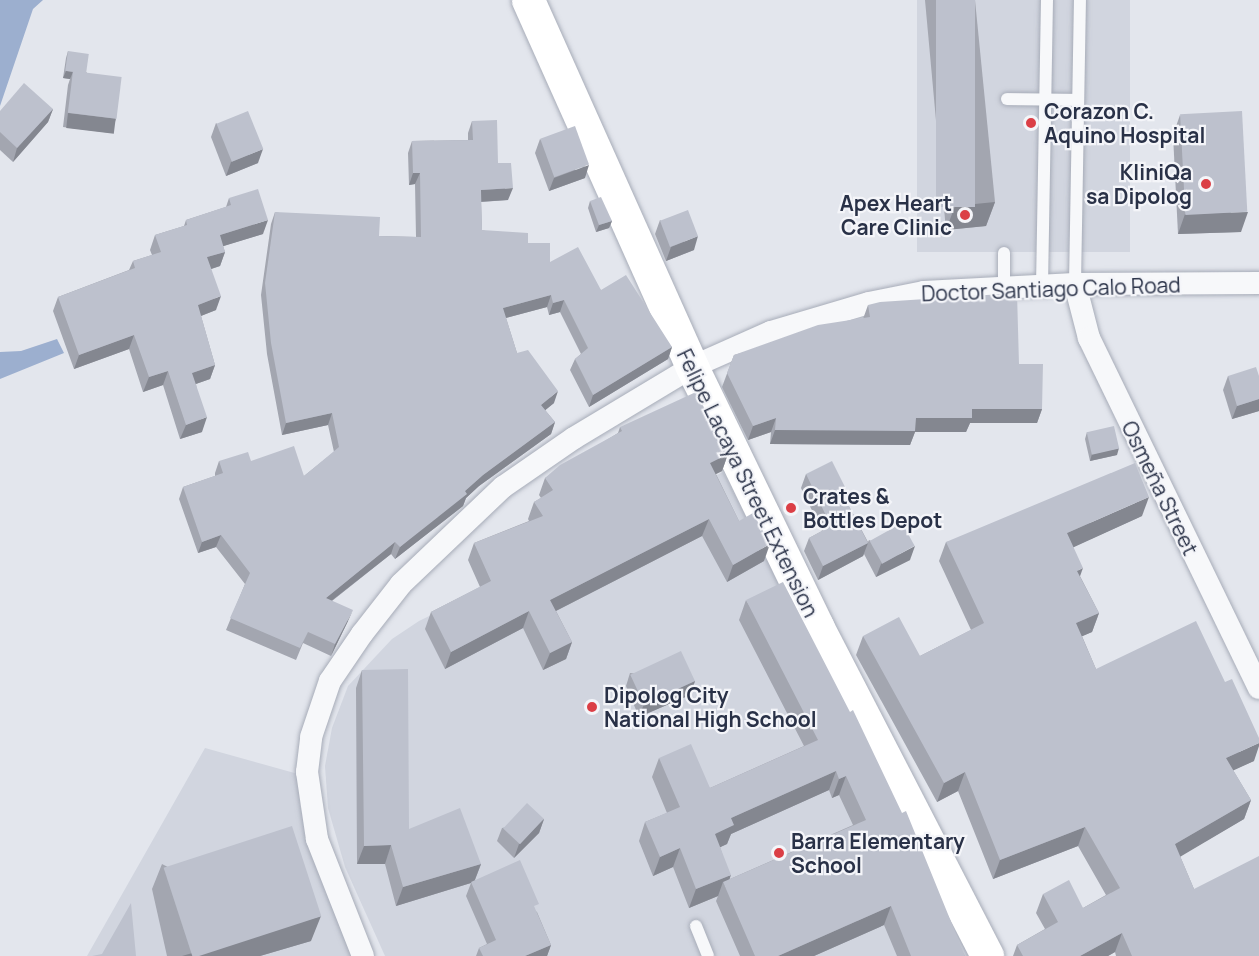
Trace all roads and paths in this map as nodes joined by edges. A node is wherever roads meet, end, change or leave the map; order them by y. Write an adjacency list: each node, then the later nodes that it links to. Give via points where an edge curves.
1 (528, 0): 12 (main road, Felipe Lacaya Street Extension)
2 (1047, 0): 5 (lane)
3 (1080, 0): 6 (lane)
4 (1007, 99): 5 (lane)
5 (1045, 100): 6 (lane); 10 (lane)
6 (1078, 100): 9 (lane)
7 (1004, 253): 11 (lane)
8 (1259, 283): 9 (street, Doctor Santiago Calo Road)
9 (1075, 284): 10 (street, Doctor Santiago Calo Road); 13 (street, Osmeña Street, via 1089,338)
10 (1042, 286): 11 (street, Doctor Santiago Calo Road)
11 (1004, 288): 12 (street, Doctor Santiago Calo Road, via 924,292 869,303 771,332)
12 (692, 367): 15 (street, Doctor Santiago Calo Road, via 502,487 401,585 330,681 311,737 307,772 310,806 317,839); 17 (main road, Felipe Lacaya Street Extension, via 817,626)
13 (1259, 687)
14 (696, 926): 16 (lane)
15 (363, 956)
16 (708, 956)
17 (987, 956)

